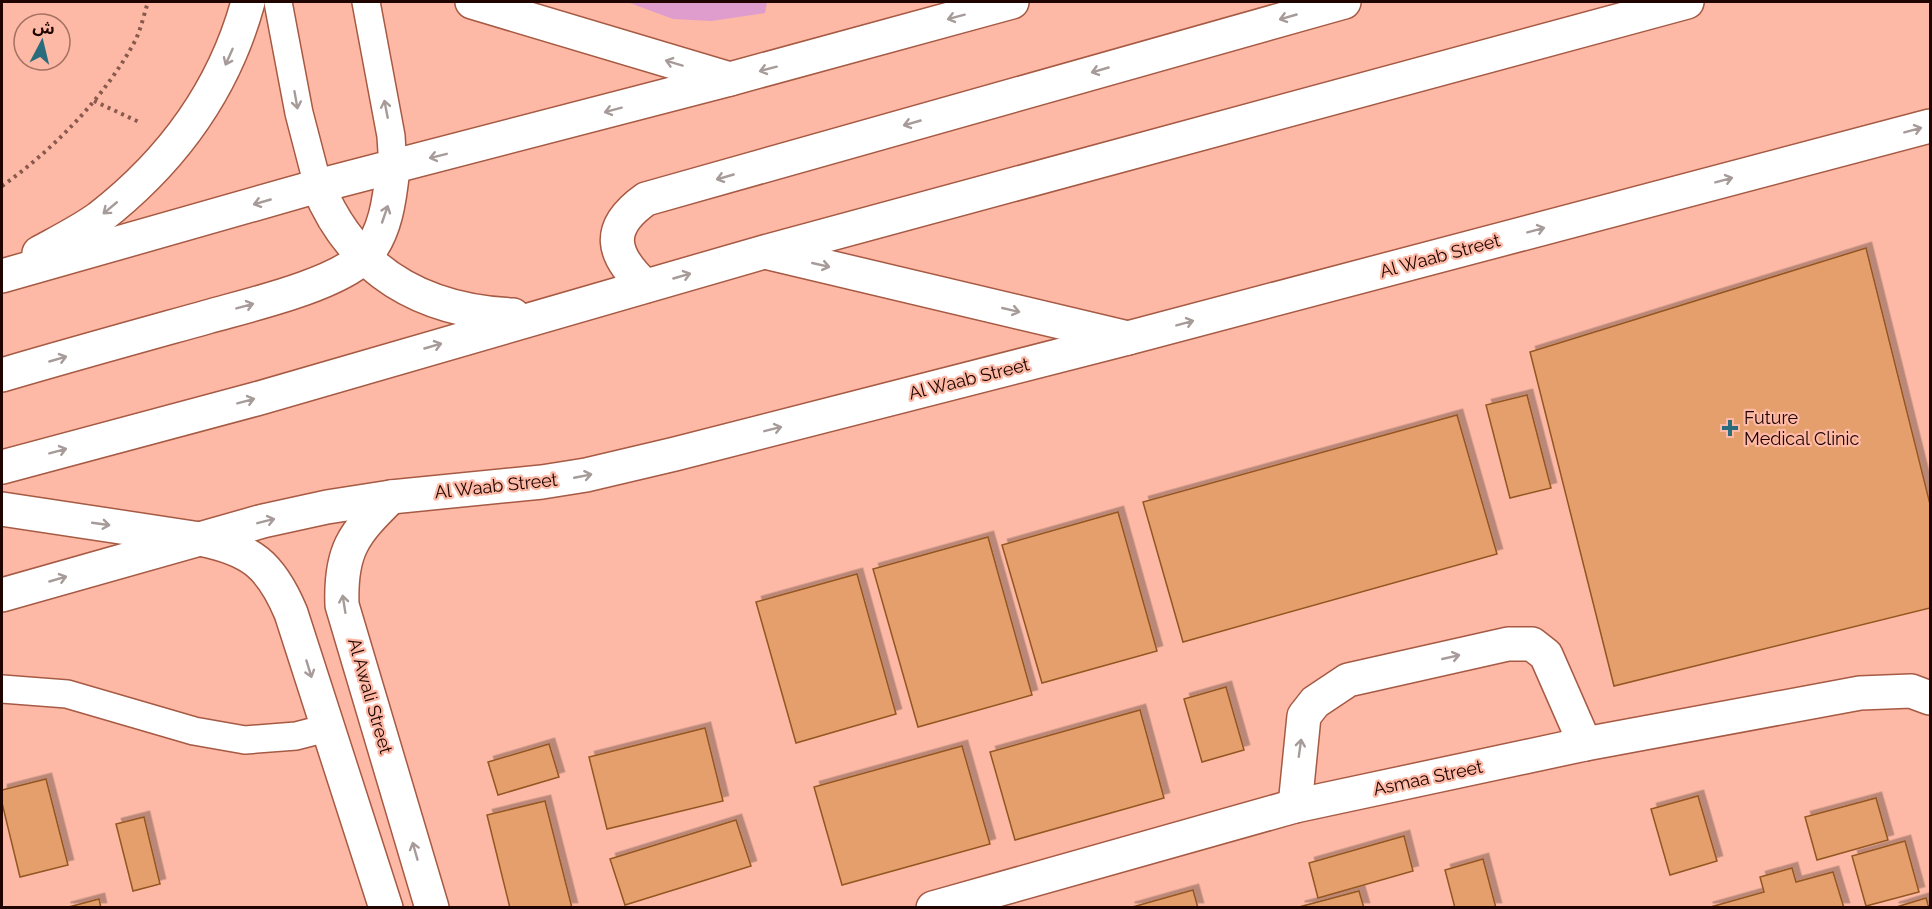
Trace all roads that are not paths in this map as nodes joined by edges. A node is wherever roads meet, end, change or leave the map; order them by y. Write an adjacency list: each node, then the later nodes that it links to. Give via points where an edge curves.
1 (248, 2): 14 (main road, one-way to 14, via 214,90 180,141 141,183 97,219)
2 (278, 2): 11 (lane, one-way to 11, via 299,113)
3 (366, 2): 10 (lane, one-way to 3, via 392,136)
4 (472, 2): 8 (main road, one-way to 4)
5 (1012, 2): 8 (main road, one-way to 8)
6 (1344, 2): 15 (main road, one-way to 15, via 646,199 628,211 618,228 618,245 625,267)
7 (1687, 2): 12 (main road)
8 (730, 80): 10 (main road, one-way to 10)
9 (1930, 126): 17 (main road, Al Waab Street, one-way to 9)
10 (393, 168): 11 (main road); 13 (main road, one-way to 10, via 378,234 389,202)
11 (318, 186): 13 (main road, via 344,237); 14 (main road, one-way to 14)
12 (764, 252): 15 (main road, one-way to 12); 17 (main road, one-way to 17)
13 (364, 257): 16 (main road, via 392,280 460,310); 18 (main road, one-way to 13, via 266,300 330,277)
14 (2, 276)
15 (645, 286): 16 (main road)
16 (535, 316): 19 (main road, one-way to 16, via 256,399)
17 (1128, 338): 20 (main road, Al Waab Street, one-way to 17, via 542,483 586,475)
18 (2, 375)
19 (2, 467)
20 (391, 497): 22 (main road, Al Waab Street, one-way to 20, via 316,509); 30 (main road, Al Awali Street, one-way to 20, via 342,605 341,574 350,545 367,520)
21 (2, 509): 22 (main road, one-way to 22)
22 (200, 539): 23 (main road, Al Waab Street, one-way to 22); 26 (main road, one-way to 26, via 231,545 259,561 279,585)
23 (2, 595)
24 (2, 689): 26 (lane, via 67,694 194,731 245,740 296,736)
25 (1930, 698): 27 (main road, Asmaa Street, via 1911,691 1860,693)
26 (327, 728): 29 (main road)
27 (1585, 744): 28 (main road, Asmaa Street); 28 (main road, one-way to 27, via 1305,716 1315,702 1348,680 1508,644 1532,644 1546,655)
28 (1295, 807): 31 (main road, Asmaa Street)
29 (386, 908)
30 (432, 908)
31 (933, 908)

